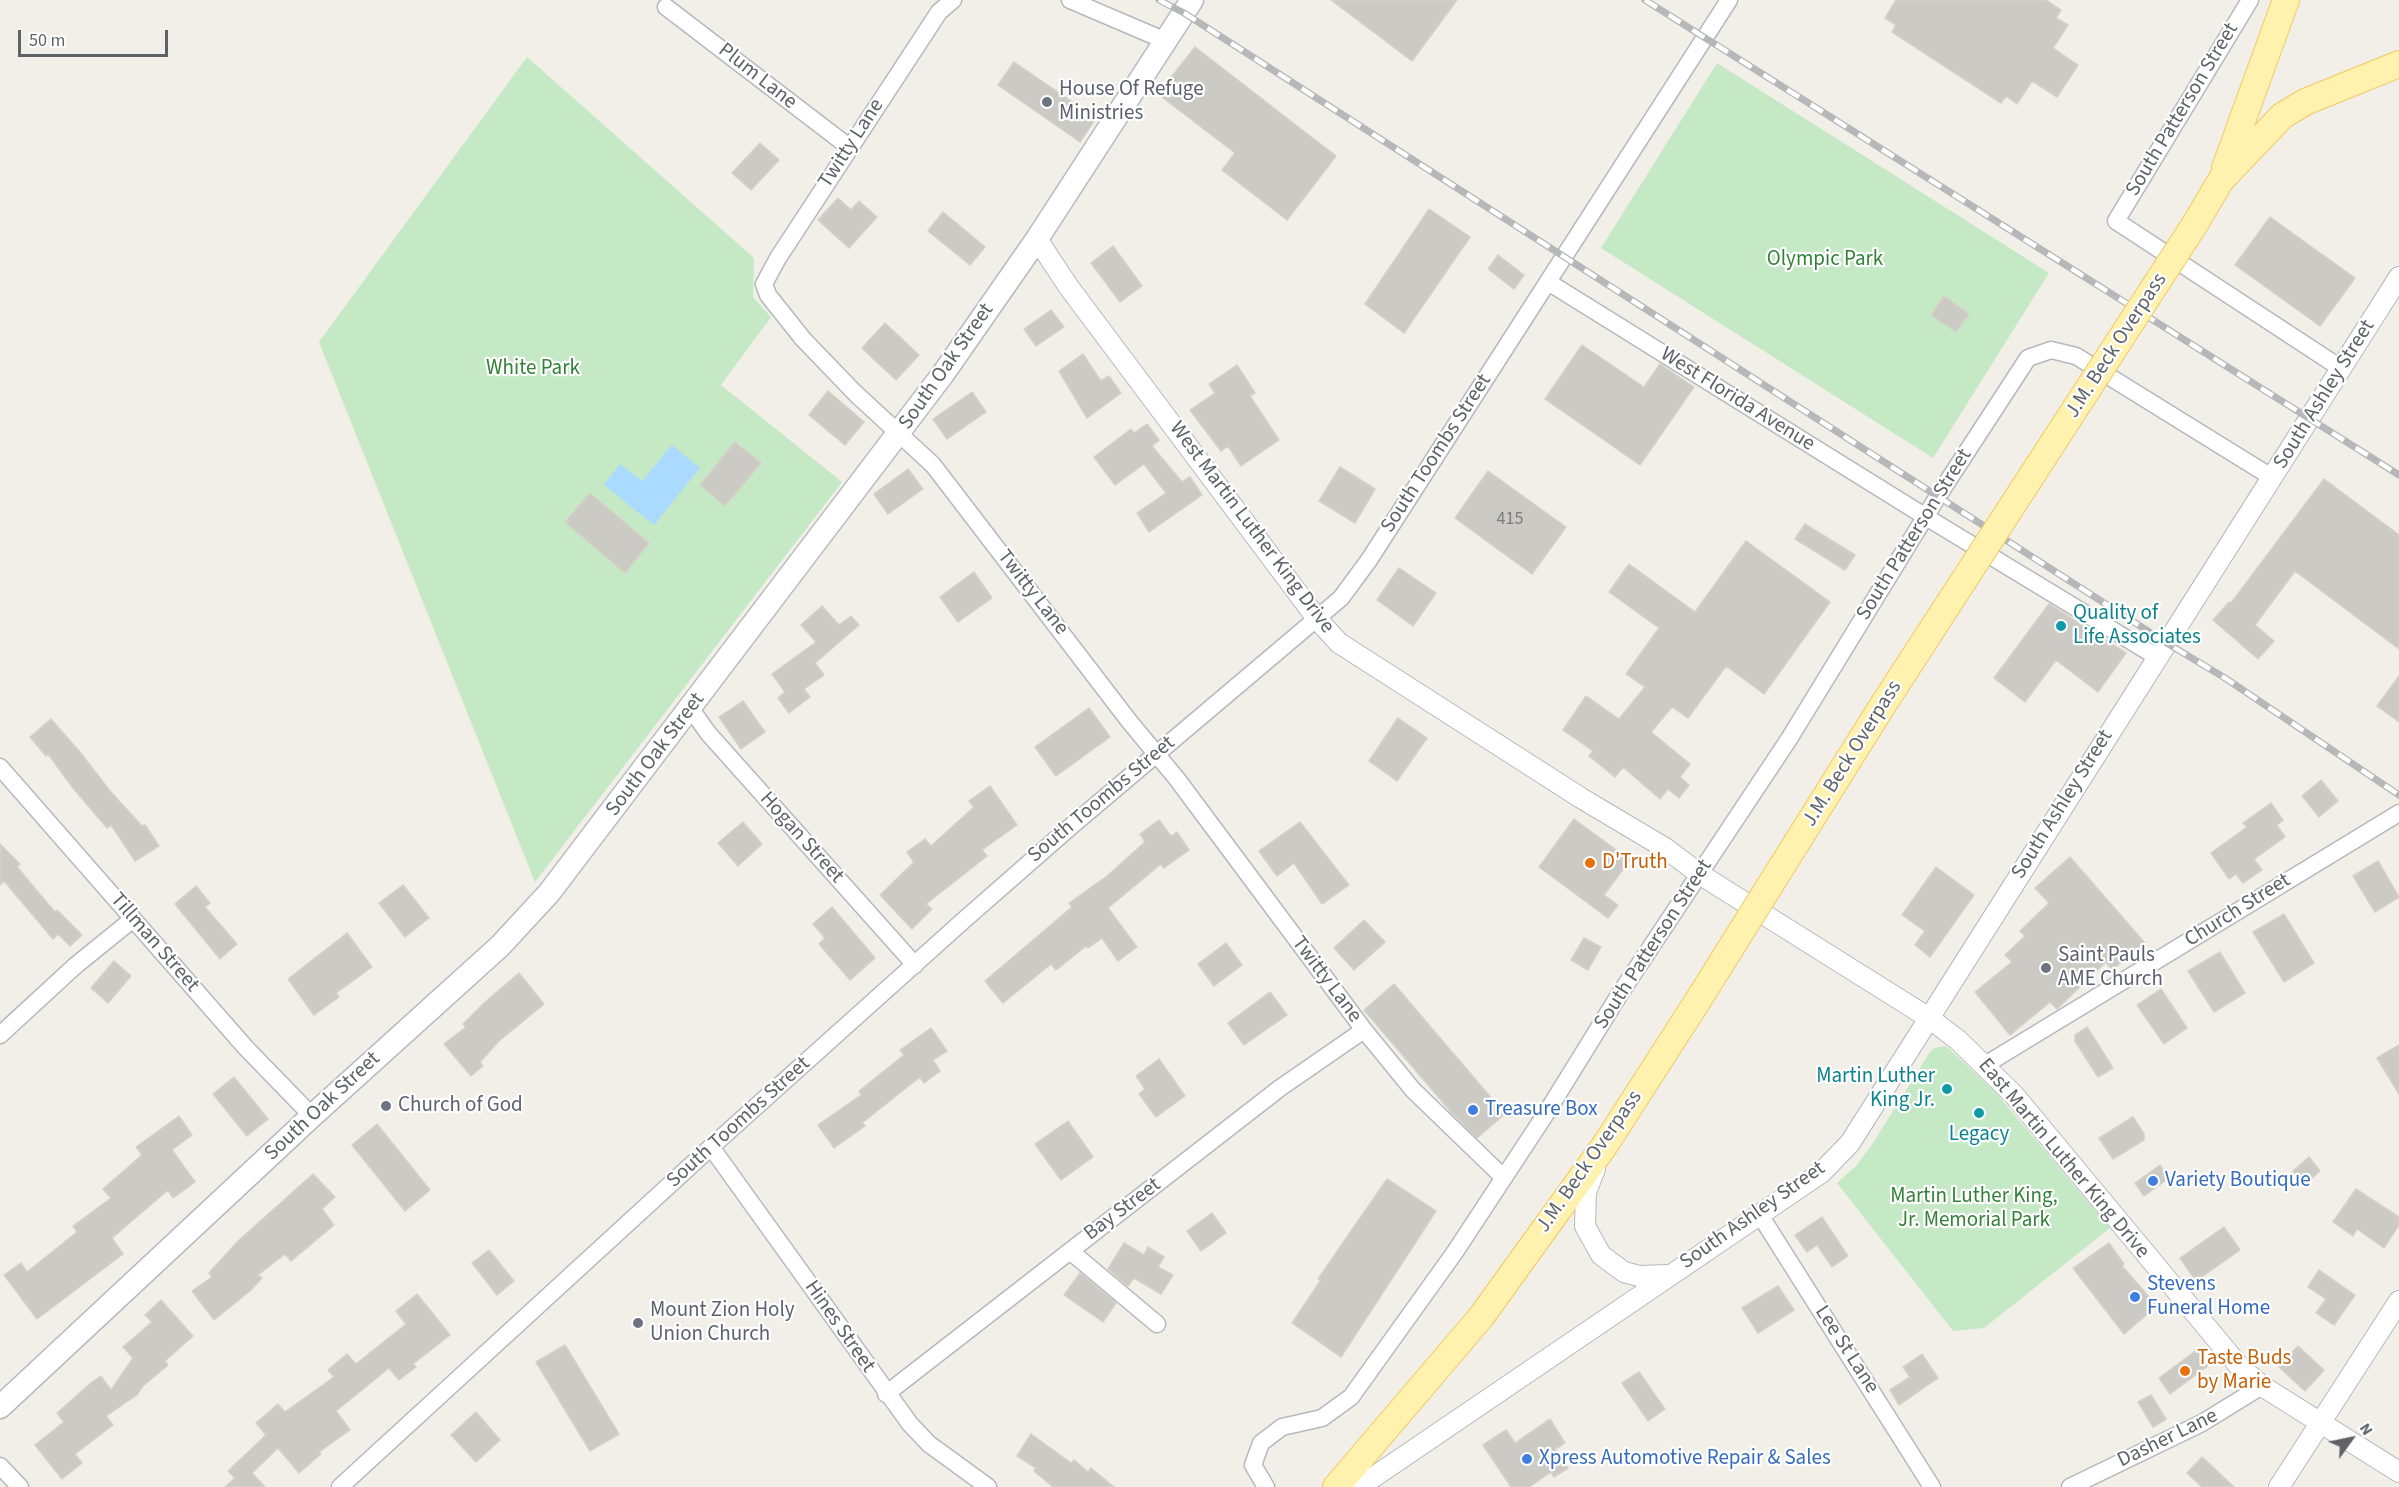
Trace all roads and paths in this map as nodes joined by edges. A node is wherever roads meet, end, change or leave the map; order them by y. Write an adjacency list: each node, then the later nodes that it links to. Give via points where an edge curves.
1 (953, 0): 10 (street, Twitty Lane, via 939,12)
2 (1070, 0): 8 (street)
3 (1192, 0): 8 (main road, South Oak Street)
4 (1729, 0): 14 (street, South Toombs Street)
5 (2250, 0): 15 (street, South Patterson Street, via 2116,221)
6 (2286, 0): 11 (main road)
7 (666, 7): 10 (street, Plum Lane)
8 (1166, 41): 12 (main road, South Oak Street)
9 (2399, 64): 11 (main road, J.M. Beck Overpass, via 2305,102 2282,116)
10 (849, 147): 16 (street, Twitty Lane, via 764,284 768,295 803,339)
11 (2221, 180): 33 (main road, J.M. Beck Overpass, bridge)
12 (1037, 239): 16 (main road, South Oak Street); 19 (street, West Martin Luther King Drive)
13 (2399, 277): 15 (street, South Ashley Street)
14 (1548, 282): 18 (street, West Florida Avenue); 19 (street, South Toombs Street, via 1369,560 1341,598)
15 (2342, 369): 17 (street, South Ashley Street)
16 (899, 434): 21 (main road, South Oak Street); 22 (street, Twitty Lane, via 933,465)
17 (2273, 478): 18 (street, South Patterson Street, via 2076,356 2051,350 2028,358); 20 (street, South Ashley Street)
18 (1926, 517): 20 (street, West Florida Avenue); 25 (street, South Patterson Street)
19 (1318, 620): 22 (street, South Toombs Street); 25 (street, West Martin Luther King Drive, via 1339,643 1665,848)
20 (2157, 657): 28 (street, South Ashley Street)
21 (691, 709): 27 (street, Hogan Street, via 708,733); 32 (main road, South Oak Street, via 573,864 525,920)
22 (1157, 753): 27 (street, South Toombs Street); 29 (street, Twitty Lane)
23 (0, 767): 26 (street, Tillman Street)
24 (2399, 813): 31 (street, Church Street)
25 (1701, 875): 28 (street, East Martin Luther King Drive); 35 (street, South Patterson Street, via 1621,992)
26 (133, 920): 30 (street, via 75,966); 32 (street, Tillman Street)
27 (915, 965): 34 (street, South Toombs Street)
28 (1929, 1018): 31 (street, East Martin Luther King Drive); 36 (street, South Ashley Street, via 1850,1143 1821,1173)
29 (1364, 1030): 35 (street, Twitty Lane, via 1413,1090); 37 (street, Bay Street, via 1280,1088)
30 (0, 1035)
31 (1985, 1065): 41 (street, East Martin Luther King Drive, via 2239,1366)
32 (312, 1116): 43 (main road, South Oak Street)
33 (1605, 1144): 38 (street, South Ashley Street, via 1586,1192 1586,1226 1591,1239 1611,1265 1624,1272); 51 (main road, J.M. Beck Overpass, via 1481,1317)
34 (711, 1147): 42 (street, Hines Street); 48 (street, South Toombs Street)
35 (1504, 1178): 50 (street, South Patterson Street, via 1351,1397 1323,1418 1281,1427 1262,1443 1253,1465)
36 (1760, 1215): 38 (street, South Ashley Street); 53 (street, Lee St Lane)
37 (1070, 1251): 40 (street); 42 (street, Bay Street)
38 (1668, 1275): 52 (street, South Ashley Street)
39 (2399, 1301): 44 (street)
40 (1157, 1324)
41 (2262, 1386): 44 (street, East Martin Luther King Drive); 54 (street, Dasher Lane, via 2202,1423)
42 (886, 1394): 49 (street, Hines Street, via 929,1444)
43 (0, 1407)
44 (2321, 1424): 46 (street, East Martin Luther King Drive); 55 (street)
45 (0, 1466): 47 (street)
46 (2399, 1472)
47 (20, 1487)
48 (340, 1487)
49 (988, 1487)
50 (1266, 1487)
51 (1336, 1487)
52 (1359, 1487)
53 (1932, 1487)
54 (2070, 1487)
55 (2279, 1487)

